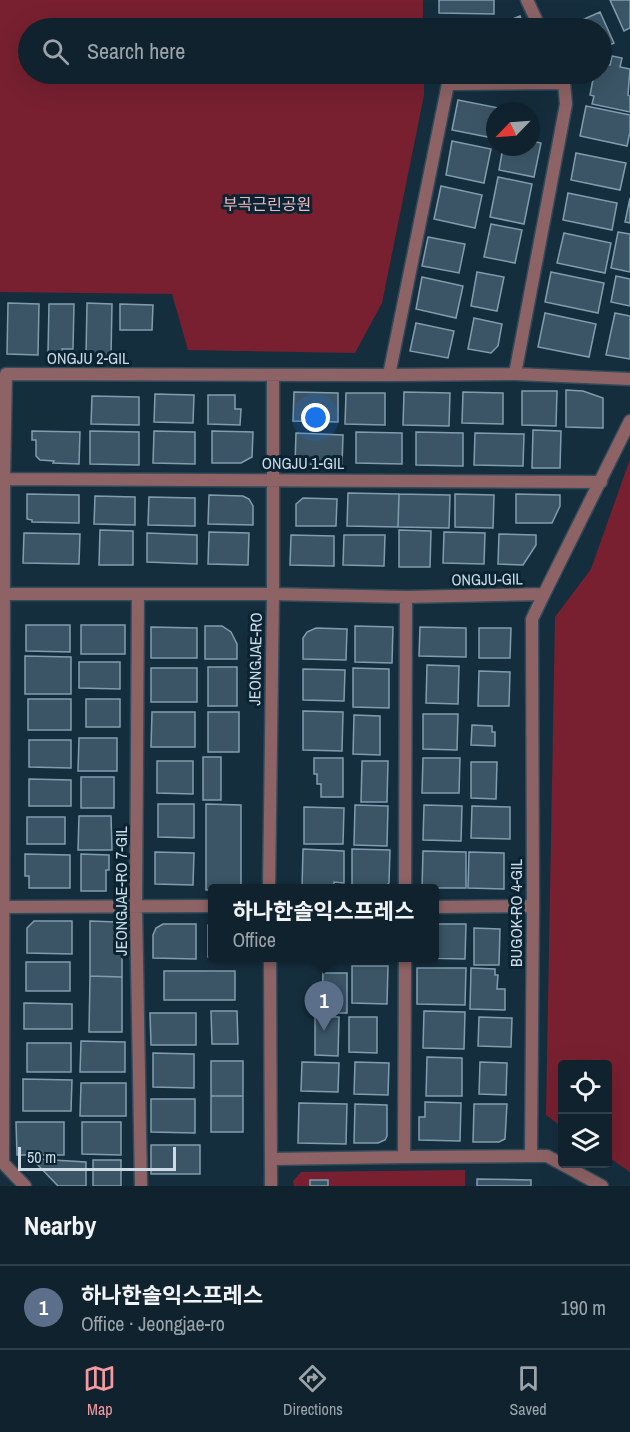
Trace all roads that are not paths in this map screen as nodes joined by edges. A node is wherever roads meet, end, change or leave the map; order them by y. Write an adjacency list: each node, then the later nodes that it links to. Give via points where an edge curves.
1 (527, 0): 2 (street)
2 (535, 18)
3 (448, 84): 7 (street)
4 (563, 84): 5 (street, via 566,104)
5 (515, 374): 7 (street, ONGJU 2-GIL); 8 (street, ONGJU 2-GIL)
6 (273, 375): 7 (street, ONGJU 2-GIL); 10 (street, ONGJU 2-GIL, via 6,374); 11 (street)
7 (389, 375)
8 (630, 379)
9 (630, 421): 12 (street, ONGJU-GIL)
10 (4, 479): 11 (street, ONGJU 1-GIL); 13 (street, ONGJU 2-GIL)
11 (273, 479): 12 (street, ONGJU 1-GIL); 14 (street)
12 (601, 482): 15 (street, ONGJU-GIL)
13 (3, 594): 16 (street, JEONGJAE-RO); 22 (street, ONGJU 2-GIL)
14 (273, 594): 16 (street, JEONGJAE-RO); 17 (street, ONGJU-GIL); 18 (street, JEONGJAE-RO)
15 (544, 594): 17 (street, ONGJU-GIL); 21 (street, BUGOK-RO 4-GIL, via 532,619)
16 (138, 595): 23 (street, JEONGJAE-RO 7-GIL)
17 (406, 597): 19 (street)
18 (270, 884)
19 (405, 884)
20 (208, 906): 23 (street)
21 (533, 906): 24 (street); 27 (street, BUGOK-RO 4-GIL)
22 (2, 907): 23 (street); 30 (street, ONGJU 2-GIL, via 3,1163)
23 (136, 907): 31 (street, JEONGJAE-RO 7-GIL)
24 (439, 907)
25 (270, 962): 29 (street)
26 (405, 962): 28 (street)
27 (531, 1156): 28 (street); 33 (street, via 547,1156)
28 (404, 1157): 29 (street)
29 (272, 1159): 32 (street)
30 (25, 1186)
31 (141, 1186)
32 (271, 1186)
33 (602, 1186)

